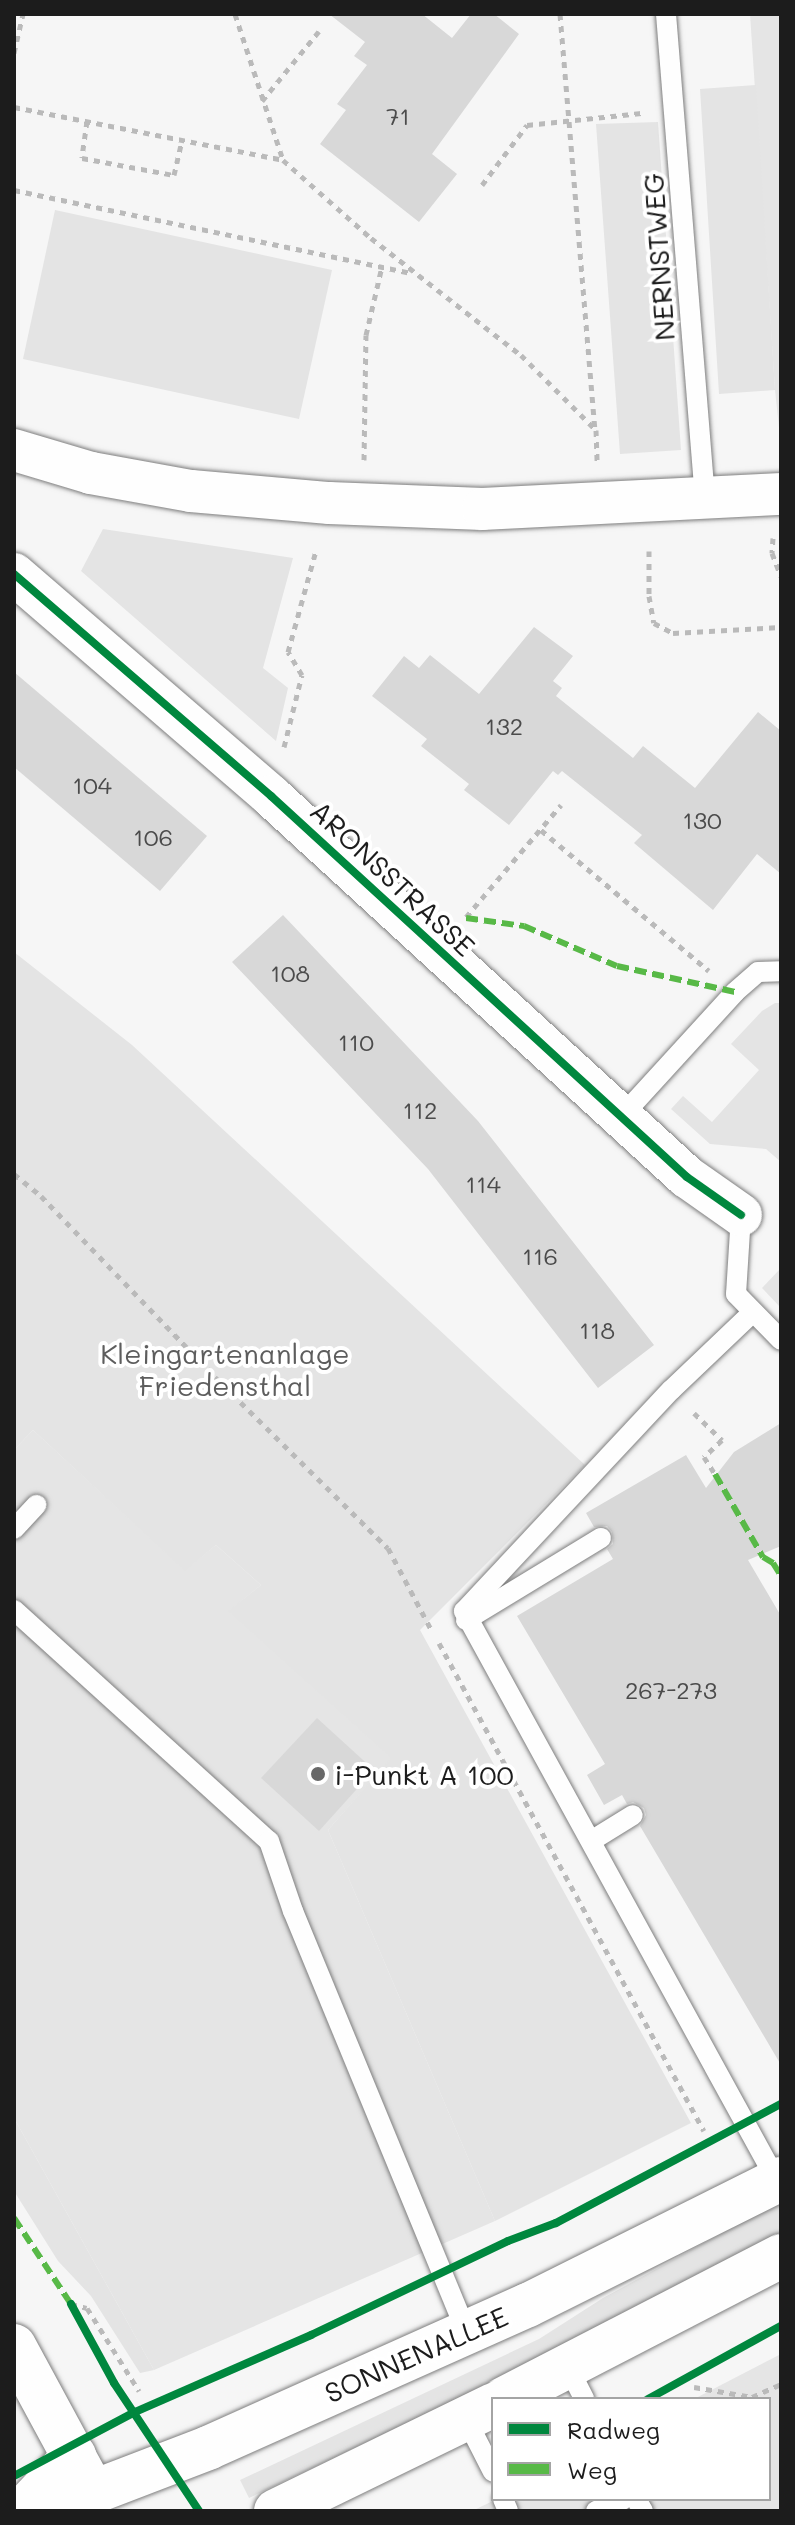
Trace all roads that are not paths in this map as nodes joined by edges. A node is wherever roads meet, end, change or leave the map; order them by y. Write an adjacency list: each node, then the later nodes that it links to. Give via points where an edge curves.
1 (666, 14): 4 (lane, NERNSTWEG)
2 (14, 450): 4 (street, via 91,473 191,491 329,503 483,509)
3 (781, 494): 4 (street)
4 (705, 496)
5 (14, 574): 7 (street, ARONSSTRASSE, via 271,796)
6 (781, 971): 7 (lane, via 758,972 735,992)
7 (621, 1117): 8 (street, ARONSSTRASSE, via 687,1177)
8 (741, 1215): 9 (lane, ARONSSTRASSE, via 736,1294)
9 (753, 1312): 10 (lane, ARONSSTRASSE); 15 (lane, via 671,1390 464,1611)
10 (781, 1340)
11 (36, 1505): 12 (lane)
12 (14, 1529)
13 (601, 1538): 15 (lane)
14 (14, 1610): 20 (lane, via 269,1841)
15 (466, 1620): 17 (lane)
16 (633, 1815): 17 (lane)
17 (591, 1841): 18 (lane)
18 (779, 2180): 20 (main road, SONNENALLEE, via 528,2305)
19 (781, 2256): 22 (main road)
20 (466, 2330): 26 (main road, SONNENALLEE, via 208,2448)
21 (14, 2346): 26 (main road)
22 (576, 2383): 23 (main road)
23 (513, 2397)
24 (479, 2412): 25 (lane); 29 (main road)
25 (491, 2463)
26 (71, 2493): 28 (main road)
27 (619, 2501): 30 (lane)
28 (22, 2511)
29 (276, 2511)
30 (596, 2511)

